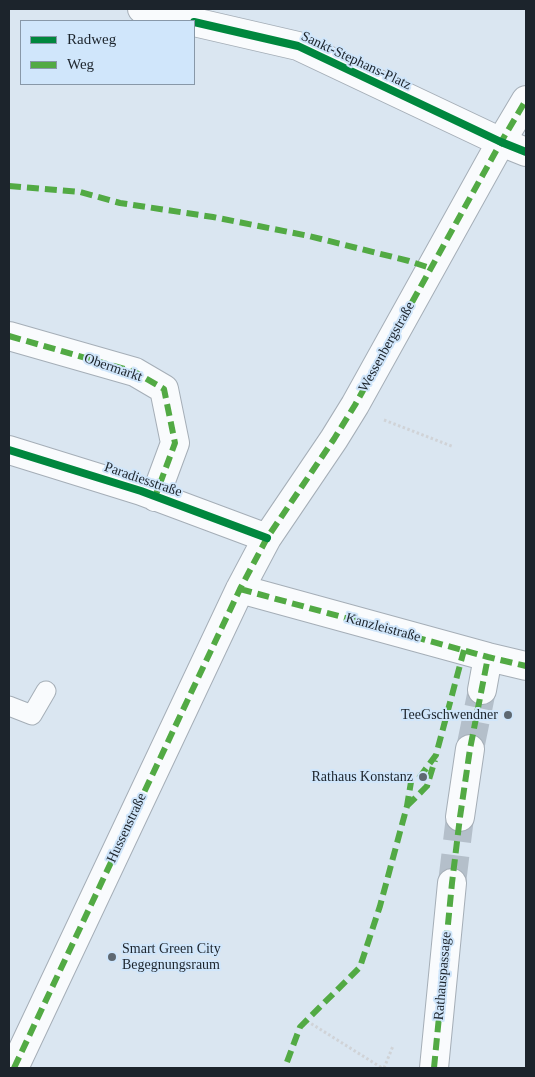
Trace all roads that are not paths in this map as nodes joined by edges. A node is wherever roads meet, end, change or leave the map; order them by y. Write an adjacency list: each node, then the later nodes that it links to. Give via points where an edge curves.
1 (142, 9): 2 (street, Sankt-Stephans-Platz)
2 (189, 20)
3 (195, 21): 5 (street, Sankt-Stephans-Platz, via 298,46)
4 (526, 100): 5 (street, Wessenbergstraße)
5 (501, 142): 6 (street, Sankt-Stephans-Platz); 10 (street, Wessenbergstraße, via 355,404)
6 (526, 152)
7 (9, 336): 9 (street, Obermarkt, via 135,372 164,389 175,443)
8 (9, 450): 9 (street, Paradiesstraße)
9 (156, 497): 10 (street, Paradiesstraße)
10 (267, 538): 11 (street, Wessenbergstraße)
11 (240, 589): 12 (street, Kanzleistraße); 20 (street, Hussenstraße)
12 (488, 657): 13 (street, Kanzleistraße); 14 (street)
13 (526, 666)
14 (482, 690)
15 (46, 691): 16 (lane, via 32,715)
16 (9, 706)
17 (470, 749): 18 (street)
18 (460, 816)
19 (452, 883): 21 (street, Rathauspassage)
20 (14, 1068)
21 (434, 1068)

